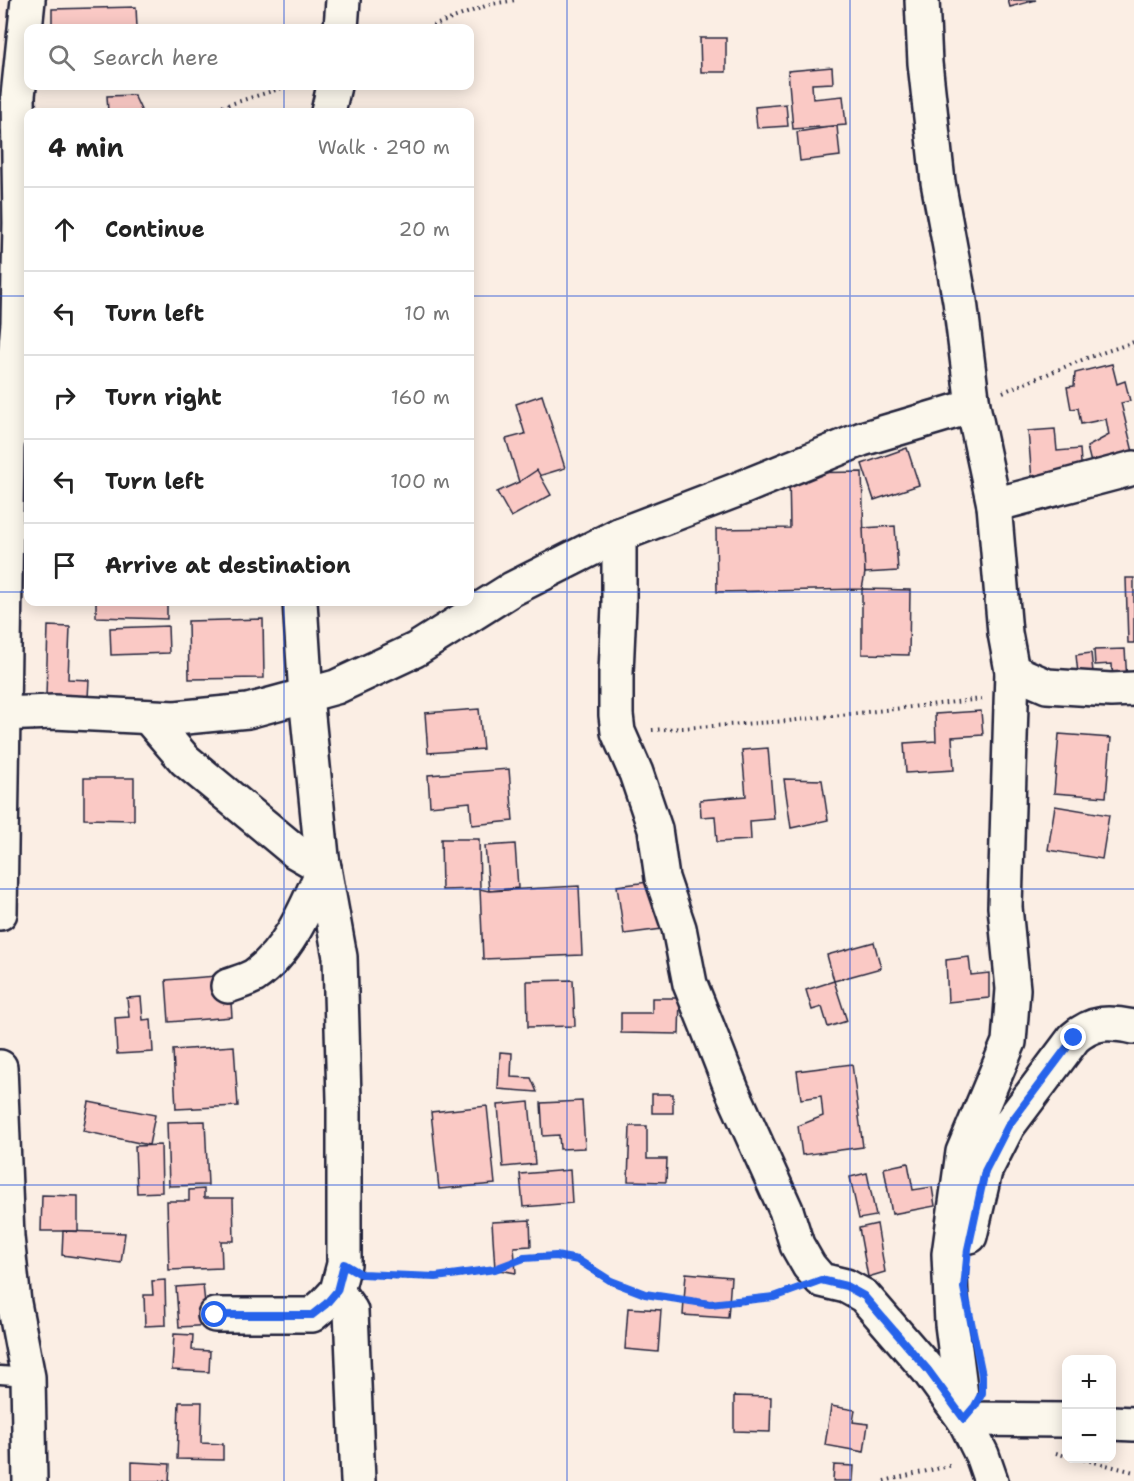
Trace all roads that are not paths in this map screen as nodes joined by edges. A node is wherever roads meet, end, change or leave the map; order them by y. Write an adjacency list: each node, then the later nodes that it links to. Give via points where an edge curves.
1 (28, 0): 6 (street)
2 (343, 0): 4 (street)
3 (922, 0): 9 (street, via 938,182 960,301)
4 (341, 24)
5 (333, 90): 7 (street)
6 (9, 95): 8 (street, via 20,223 18,323)
7 (329, 108)
8 (7, 365): 17 (street)
9 (973, 406): 11 (street); 12 (street, via 862,439)
10 (1134, 468): 11 (street)
11 (994, 506): 14 (street)
12 (619, 535): 16 (street, via 512,589 415,650 336,687); 27 (street, via 618,732 655,829 662,878 679,928 690,984 809,1266 821,1280 846,1286 864,1296)
13 (300, 606): 16 (street)
14 (1011, 683): 15 (street); 27 (street, via 1005,907 1013,989 1010,1042 963,1152 950,1254 952,1324)
15 (1134, 689)
16 (306, 696): 18 (street, via 248,711); 19 (street)
17 (2, 714): 18 (street, via 54,712); 20 (street)
18 (148, 717): 19 (street, via 185,760 296,852)
19 (324, 868): 21 (street, via 300,921 278,954 253,976); 24 (street, via 340,957 344,1100)
20 (0, 913)
21 (228, 986)
22 (1134, 1027): 27 (street, via 1100,1024 1086,1027 1074,1038 1008,1126 985,1171 964,1288 982,1375 982,1393)
23 (0, 1067): 26 (street, via 6,1237 14,1303)
24 (340, 1277): 25 (street, via 326,1304 312,1315); 33 (street, via 351,1311)
25 (215, 1315)
26 (14, 1376): 32 (street)
27 (964, 1419): 28 (street); 31 (street)
28 (1062, 1420)
29 (1116, 1423): 30 (street)
30 (1134, 1424)
31 (987, 1468)
32 (30, 1481)
33 (358, 1481)

